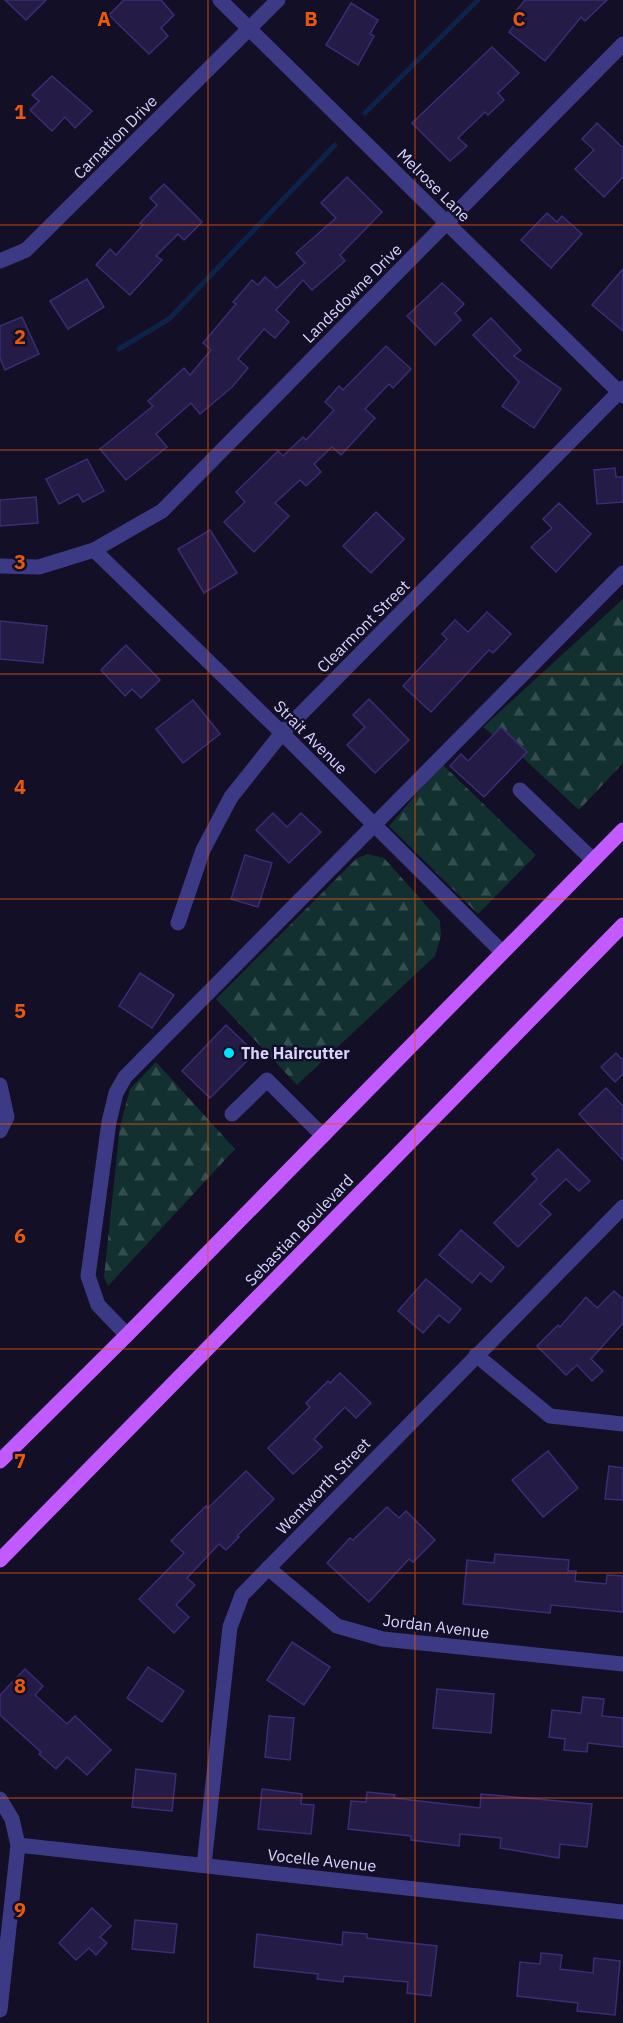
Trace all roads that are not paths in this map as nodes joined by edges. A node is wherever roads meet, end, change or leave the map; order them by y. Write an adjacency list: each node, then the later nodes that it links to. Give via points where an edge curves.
1 (220, 0): 3 (street, Melrose Lane)
2 (278, 0): 3 (street, Carnation Drive)
3 (250, 29): 5 (street, Melrose Lane); 6 (street, Carnation Drive, via 26,250)
4 (623, 44): 5 (street, Landsdowne Drive)
5 (446, 222): 7 (street, Melrose Lane); 8 (street, Landsdowne Drive, via 162,511)
6 (0, 261)
7 (622, 392): 11 (street, Clearmont Street)
8 (94, 550): 9 (street, Landsdowne Drive, via 39,567); 11 (street, Strait Avenue)
9 (0, 566)
10 (623, 573): 13 (street)
11 (282, 733): 13 (street, Strait Avenue); 16 (street, Clearmont Street, via 231,797 203,850)
12 (520, 790): 15 (street)
13 (374, 824): 18 (street, Strait Avenue); 24 (street, via 125,1077 116,1093 88,1276 98,1305)
14 (623, 830): 15 (main road)
15 (593, 860): 18 (main road)
16 (178, 923)
17 (623, 925): 28 (main road, Sebastian Boulevard)
18 (502, 952): 22 (main road)
19 (0, 1085): 21 (street, via 7,1117)
20 (232, 1114): 22 (street, via 267,1080)
21 (0, 1131)
22 (323, 1136): 24 (main road)
23 (623, 1207): 25 (street, Wentworth Street)
24 (127, 1335): 27 (main road)
25 (476, 1355): 26 (street, via 550,1416); 29 (street, Wentworth Street)
26 (623, 1424)
27 (0, 1461)
28 (0, 1560)
29 (268, 1568): 30 (street, Jordan Avenue, via 338,1626 383,1640); 33 (street, Wentworth Street, via 242,1595 230,1627)
30 (623, 1664)
31 (0, 1799): 32 (street, via 12,1819)
32 (18, 1845): 33 (street, Vocelle Avenue); 35 (street)
33 (204, 1865): 34 (street, Vocelle Avenue)
34 (623, 1912)
35 (0, 2010)

